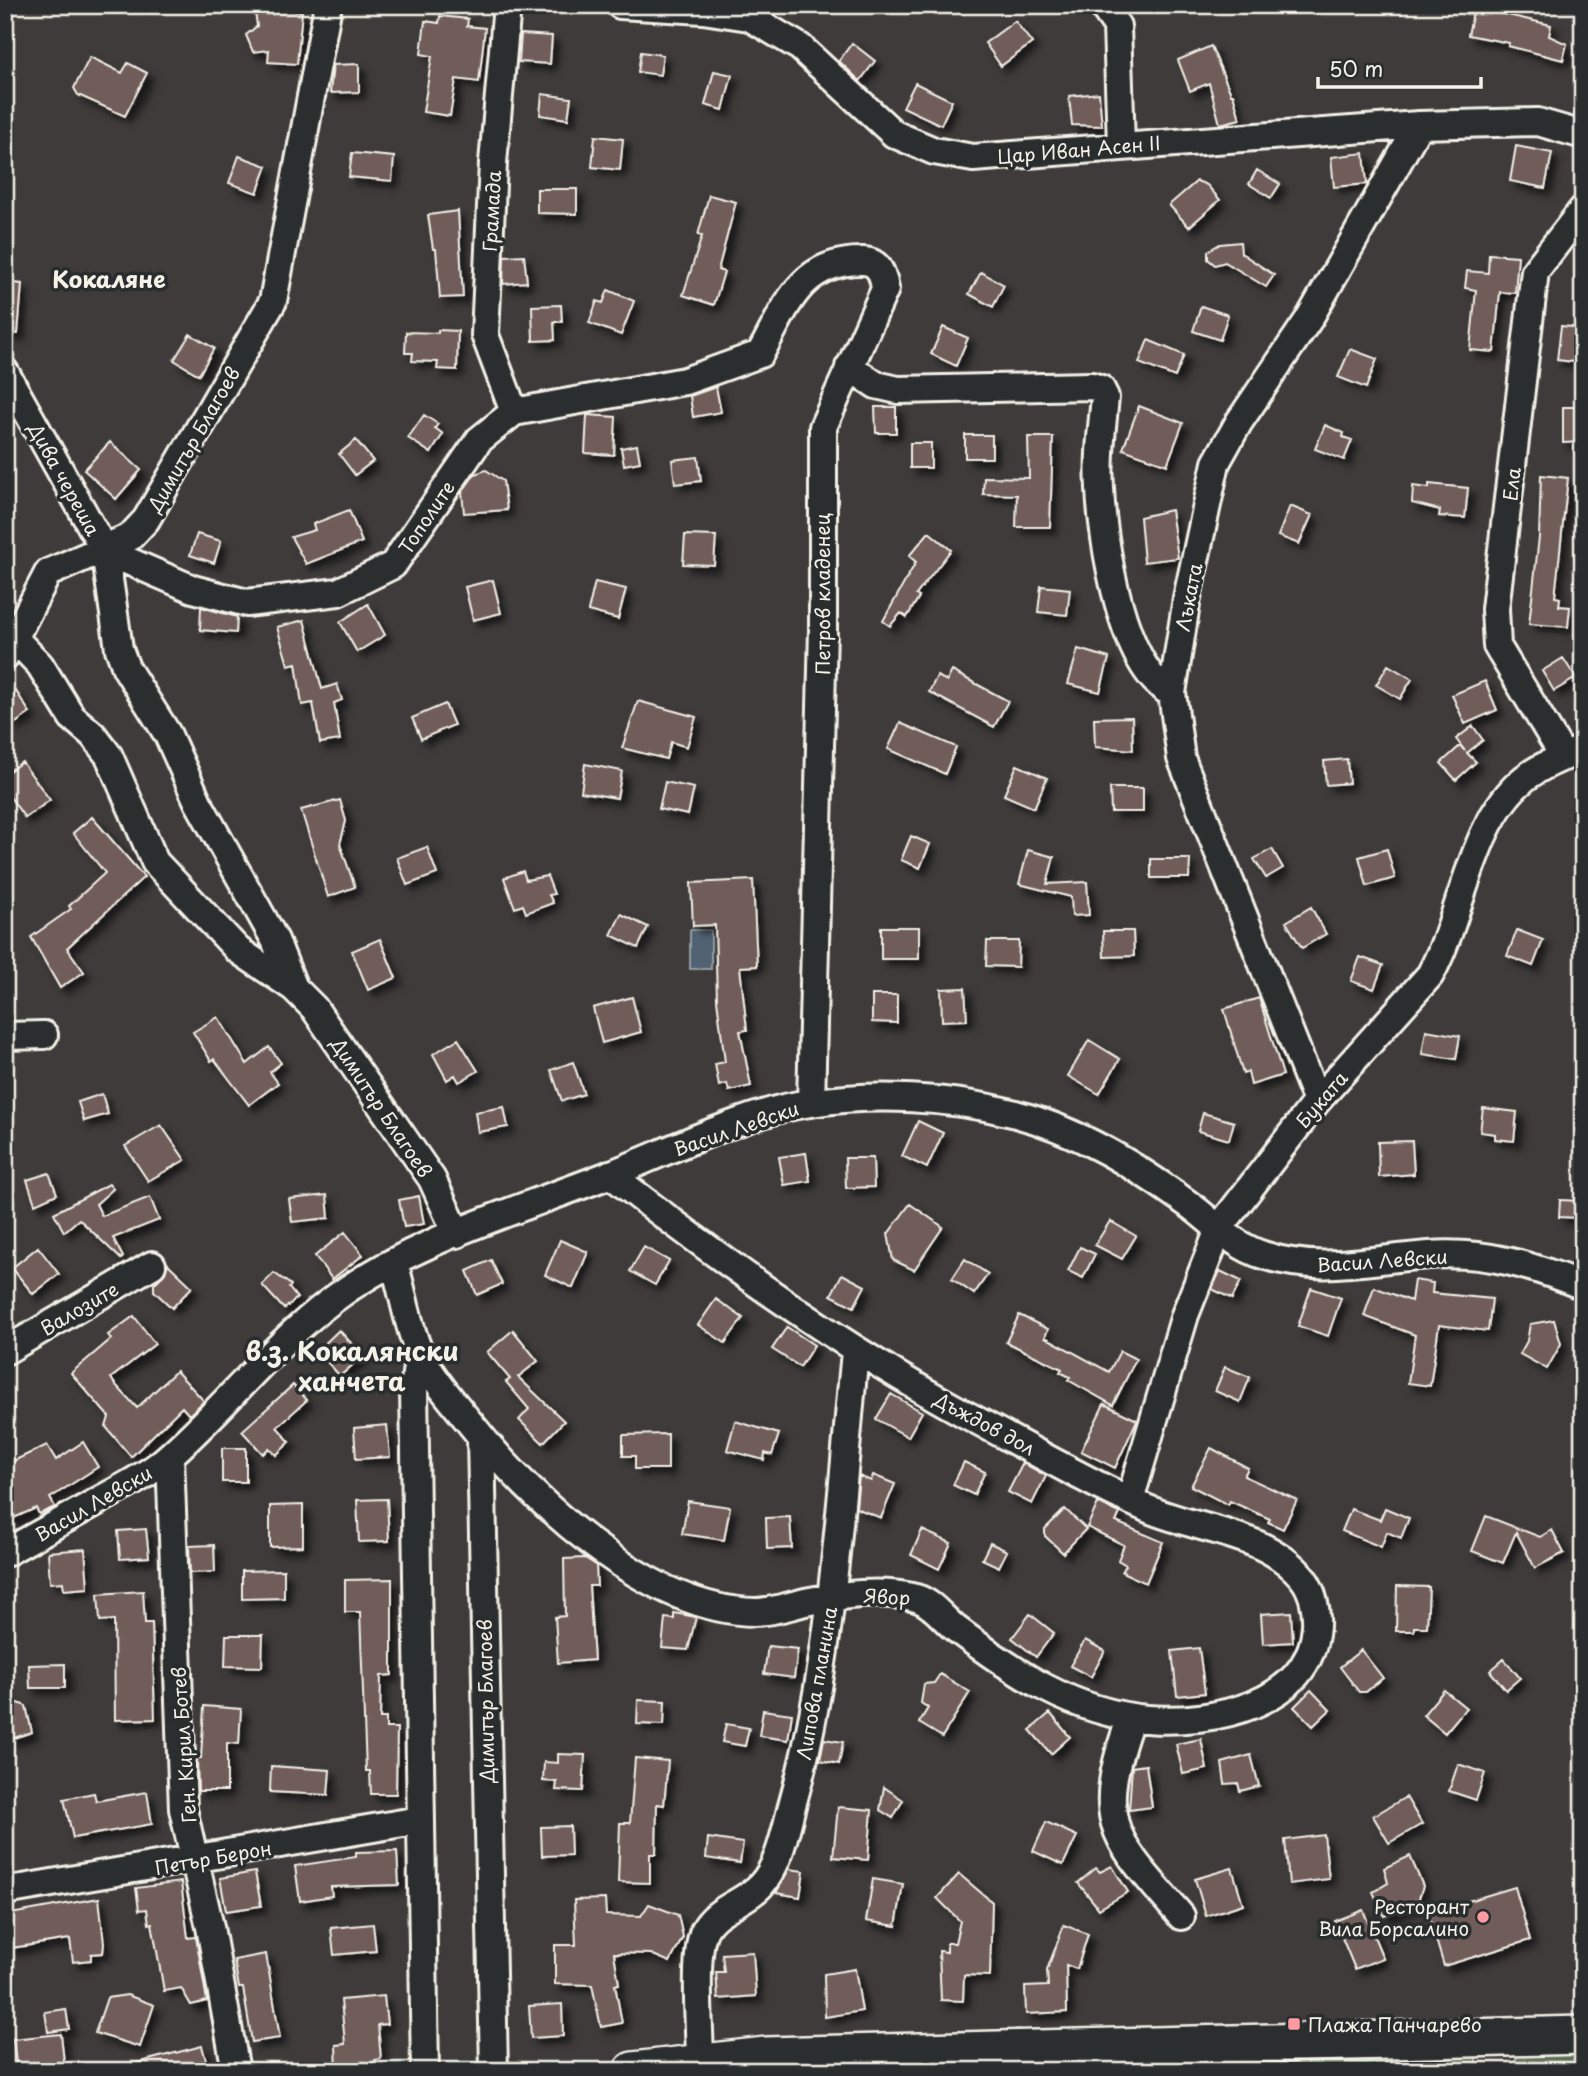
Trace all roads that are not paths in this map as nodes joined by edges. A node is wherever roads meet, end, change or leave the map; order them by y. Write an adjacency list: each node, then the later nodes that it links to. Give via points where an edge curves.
1 (328, 5): 13 (street, Димитър Благоев, via 274,301 146,520 130,537)
2 (507, 5): 12 (street, Грамада, via 485,335)
3 (620, 5): 7 (street, Цар Иван Асен II, via 749,17 800,47 894,134 933,151 973,158)
4 (1102, 5): 7 (street, via 1117,26)
5 (1419, 125): 6 (street, Цар Иван Асен II, via 1538,122); 7 (street, Цар Иван Асен II); 15 (street, Лъката, via 1309,319 1216,463)
6 (1583, 135)
7 (1121, 145)
8 (1583, 209): 16 (street, Ела, via 1535,271 1495,609 1497,646)
9 (760, 354): 10 (street, Петров кладенец, via 806,278 826,267 870,260 884,277 885,289); 12 (street, Тополите, via 685,381)
10 (849, 367): 15 (street, via 876,385 898,390 1101,389 1105,397 1100,490 1111,564 1128,636 1150,678); 21 (street, Петров кладенец, via 823,427 823,629)
11 (5, 372): 13 (street, Дива череша)
12 (514, 412): 13 (street, Тополите, via 479,440 393,565 338,592 247,603 193,589)
13 (105, 551): 14 (street, via 69,561 48,573); 17 (street, Димитър Благоев, via 125,668 168,735 198,802 275,940)
14 (10, 648): 17 (street, Димитър Благоев, via 40,664 72,718 109,756 155,862 237,950)
15 (1172, 693): 20 (street, Лъката, via 1181,758)
16 (1573, 753): 20 (street, Буката, via 1526,778 1501,805 1430,975)
17 (295, 988): 24 (street, Димитър Благоев, via 314,1008 432,1179)
18 (44, 1035): 19 (street)
19 (5, 1036)
20 (1317, 1101): 23 (street, Буката)
21 (810, 1103): 22 (street, Васил Левски); 23 (street, Васил Левски, via 928,1100 1034,1119 1107,1151)
22 (610, 1174): 24 (street, Васил Левски); 30 (street, Дъждов дол)
23 (1220, 1227): 27 (street, Васил Левски, via 1242,1247 1303,1265 1348,1266 1467,1254 1525,1264); 33 (street, Буката, via 1185,1315)
24 (457, 1234): 25 (street, Васил Левски)
25 (394, 1263): 29 (street); 32 (street, Васил Левски, via 321,1309)
26 (152, 1265): 28 (street, Валозите)
27 (1583, 1286)
28 (5, 1351)
29 (419, 1351): 31 (street); 38 (street, via 414,1389)
30 (855, 1352): 33 (street, Дъждов дол); 35 (street, Липова планина)
31 (481, 1437): 35 (street, Явор, via 561,1520 669,1589 755,1612); 46 (street, Димитър Благоев)
32 (170, 1456): 34 (street, Васил Левски); 39 (street, Ген. Кирил Ботев, via 183,1809)
33 (1130, 1500): 36 (street, Дъждов дол, via 1164,1516 1250,1542 1303,1578 1317,1619 1314,1642)
34 (5, 1553)
35 (831, 1597): 37 (street, Явор, via 863,1593 923,1600 952,1626 1045,1690); 43 (street, Липова планина, via 811,1731 778,1851 763,1884 709,1922 703,1933)
36 (1302, 1667): 37 (street, Явор, via 1274,1695 1244,1708 1173,1720)
37 (1131, 1717): 41 (street, via 1114,1772 1111,1815 1129,1854)
38 (420, 1820): 39 (street, Петър Берон); 45 (street)
39 (194, 1861): 40 (street, Петър Берон); 44 (street, Ген. Кирил Ботев)
40 (5, 1891)
41 (1181, 1916)
42 (1583, 2035): 43 (main road, via 766,2056)
43 (700, 2062): 47 (main road)
44 (236, 2071)
45 (425, 2071)
46 (494, 2071)
47 (633, 2071)

